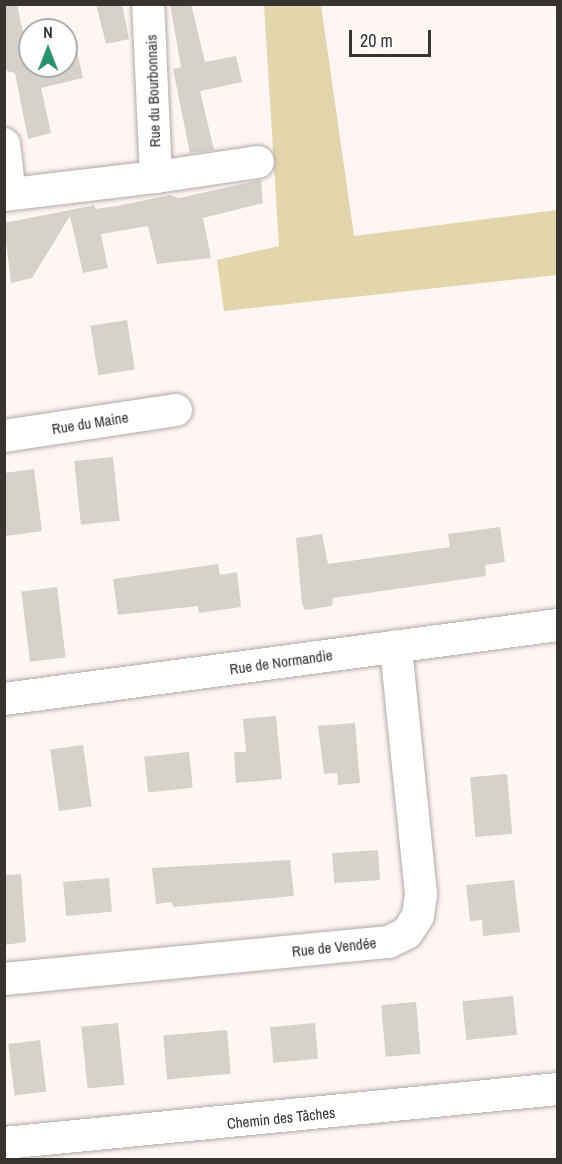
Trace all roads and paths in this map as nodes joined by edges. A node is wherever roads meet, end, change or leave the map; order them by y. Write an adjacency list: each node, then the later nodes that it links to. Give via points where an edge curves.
1 (148, 4): 4 (street, Rue du Bourbonnais)
2 (4, 144): 5 (street)
3 (258, 162): 4 (street)
4 (156, 177): 5 (street)
5 (7, 194)
6 (176, 410): 7 (street, Rue du Maine)
7 (4, 436)
8 (558, 625): 9 (street, Rue de Normandie)
9 (396, 646): 10 (street, Rue de Normandie); 11 (street, Rue de Vendée, via 421,894 418,916 407,933 388,942)
10 (4, 699)
11 (4, 979)
12 (558, 1089): 13 (street, Chemin des Tâches)
13 (4, 1143)

